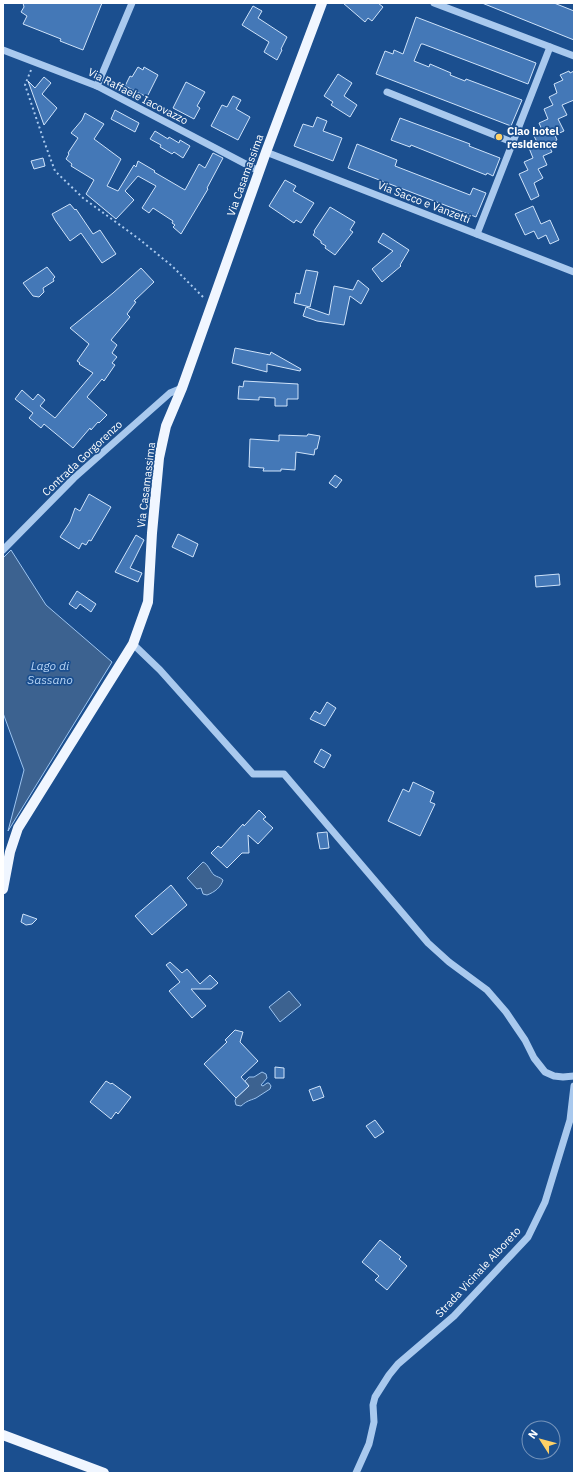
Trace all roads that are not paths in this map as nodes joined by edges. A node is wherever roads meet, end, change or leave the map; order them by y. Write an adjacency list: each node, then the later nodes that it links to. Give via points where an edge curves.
1 (132, 3): 7 (street)
2 (322, 3): 10 (main road, Via Casamassima)
3 (434, 3): 4 (street)
4 (550, 47): 6 (street); 9 (street)
5 (3, 50): 7 (street, Via Raffaele Iacovazzo)
6 (574, 56)
7 (97, 86): 11 (street, Via Raffaele Iacovazzo)
8 (387, 92): 9 (street)
9 (512, 142): 12 (street)
10 (266, 152): 11 (main road, Via Casamassima); 12 (street, Via Sacco e Vanzetti)
11 (259, 171): 14 (main road, Via Casamassima)
12 (477, 234): 13 (street, Via Sacco e Vanzetti)
13 (574, 272)
14 (182, 388): 15 (street, Contrada Gorgorenzo, via 170,393 74,478); 16 (main road, Via Casamassima, via 166,426 159,458 148,602)
15 (3, 550)
16 (133, 644): 17 (main road, Via Casamassima, via 18,828 10,852); 18 (street, via 160,670 253,774 284,774 428,943 487,990 506,1012 545,1072 554,1076)
17 (3, 889)
18 (574, 1076)
19 (574, 1086): 22 (street, Strada Vicinale Alboreto, via 570,1120 544,1202 528,1237 454,1316 398,1364 389,1376 375,1397 374,1422 369,1444)
20 (3, 1435): 21 (main road)
21 (104, 1473)
22 (356, 1473)

